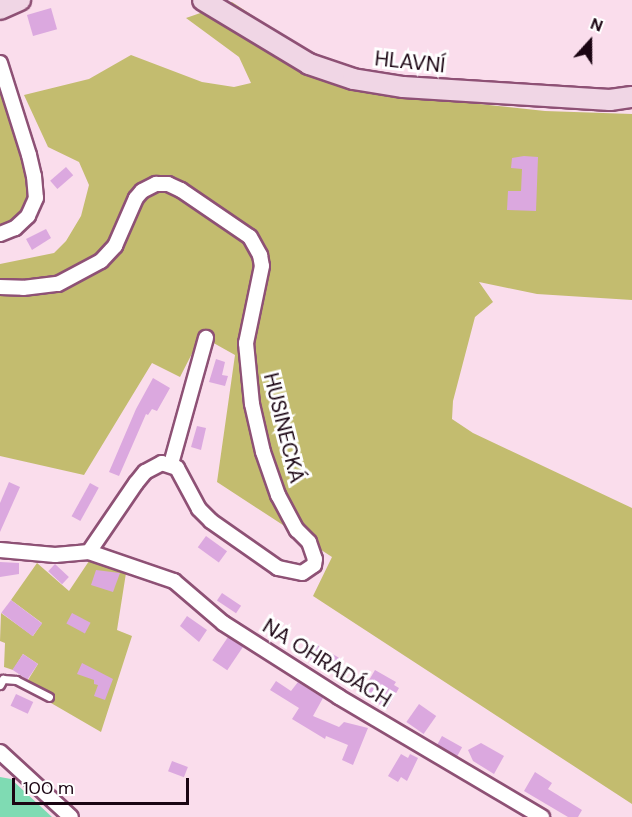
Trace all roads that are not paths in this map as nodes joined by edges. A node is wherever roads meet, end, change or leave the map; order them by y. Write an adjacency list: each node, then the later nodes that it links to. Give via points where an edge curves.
1 (20, 0): 3 (street)
2 (203, 0): 5 (street, HLAVNÍ, via 309,64 353,79 403,87 610,100)
3 (0, 9)
4 (0, 63): 6 (street, via 29,154 36,198 28,216 15,228)
5 (632, 97)
6 (0, 234)
7 (0, 287): 9 (street, HUSINECKÁ, via 58,284 101,261 115,246 136,198 156,184 181,190 250,237 262,266 246,343 252,404 278,495 314,551 314,565 302,573 278,568 199,509 182,475)
8 (206, 338): 9 (street)
9 (171, 464): 11 (street, via 162,463 145,472)
10 (0, 550): 11 (street, via 55,555)
11 (89, 552): 16 (street, NA OHRADÁCH, via 174,581 224,623 339,697)
12 (0, 685): 13 (lane, via 3,679 16,680)
13 (49, 697)
14 (0, 752): 15 (street)
15 (71, 817)
16 (542, 817)

